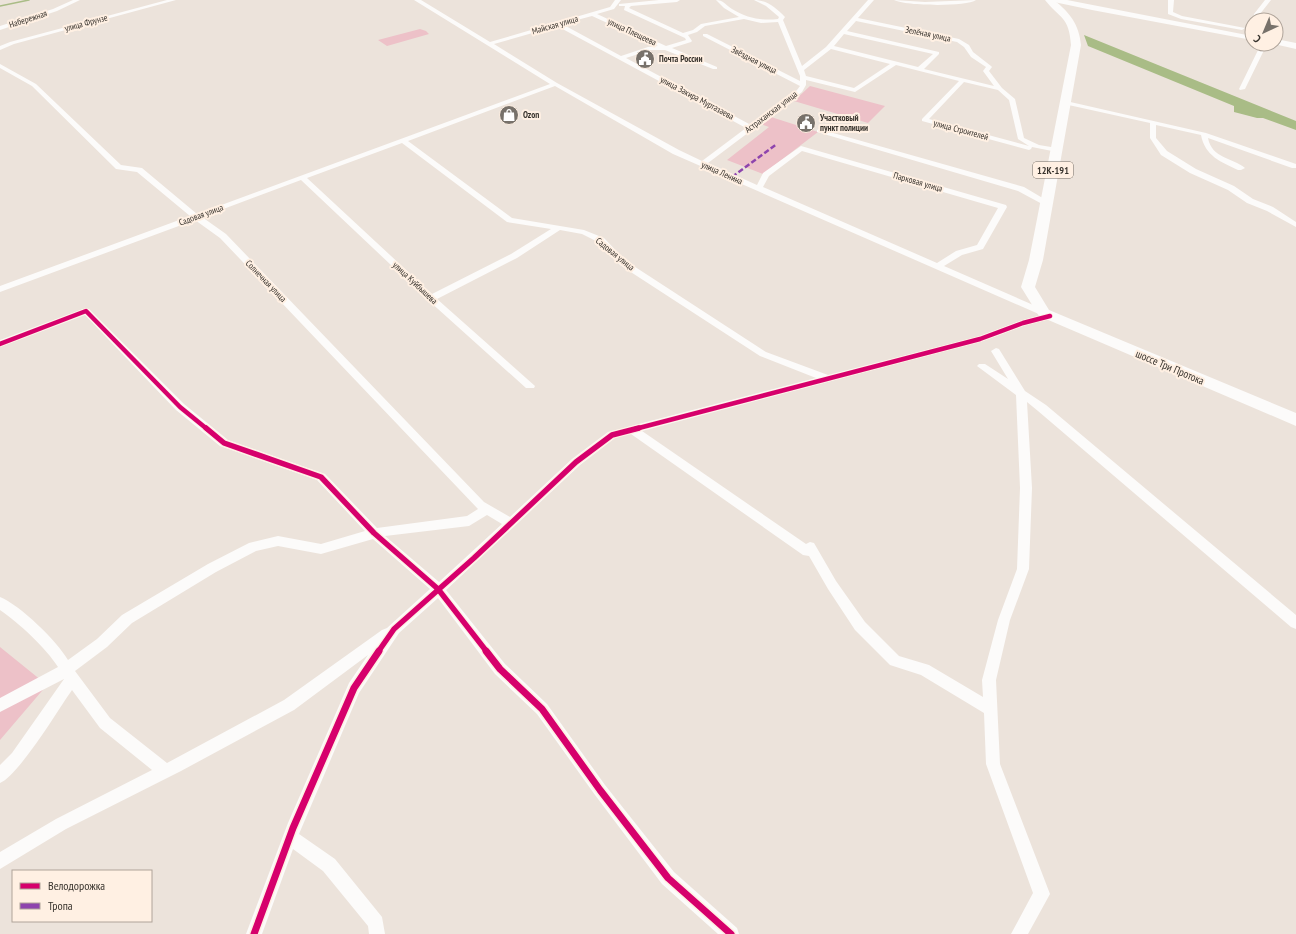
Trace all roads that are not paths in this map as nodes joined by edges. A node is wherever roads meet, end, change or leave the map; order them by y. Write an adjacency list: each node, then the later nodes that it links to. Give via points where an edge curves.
1 (77, 0): 26 (street, Набережная)
2 (173, 0): 35 (street, улица Фрунзе)
3 (417, 0): 31 (street, улица Ленина)
4 (676, 0): 15 (street)
5 (719, 0): 20 (street, via 730,11)
6 (757, 0): 22 (street, Астраханская улица, via 782,17)
7 (871, 0): 21 (street)
8 (897, 0): 9 (street, via 925,4)
9 (973, 0)
10 (1049, 0): 14 (main road, 12К-191)
11 (1171, 0): 17 (street)
12 (1268, 0): 18 (street)
13 (617, 2): 15 (street); 19 (street, Майская улица, via 612,8)
14 (1057, 3): 16 (main road); 23 (main road, 12К-191)
15 (629, 5): 29 (street, via 626,9)
16 (1092, 8): 23 (main road, via 1073,14); 24 (main road)
17 (1170, 11): 24 (street); 27 (street, via 1182,17)
18 (1259, 12)
19 (593, 14): 25 (street, Майская улица); 36 (street, улица Плещеева)
20 (746, 16): 22 (street, via 756,21); 29 (street, via 703,25)
21 (854, 19): 28 (street); 48 (street, Зелёная улица, via 959,41 967,46 977,60 989,67 986,71)
22 (780, 20): 42 (street, Астраханская улица)
23 (1071, 22): 50 (main road, 12К-191, via 1075,30 1076,45)
24 (1171, 23): 27 (main road)
25 (557, 24): 31 (street, Майская улица); 38 (street, улица Закира Муртазаева)
26 (0, 28)
27 (1243, 30)
28 (843, 32): 34 (street); 43 (street, via 937,53)
29 (683, 35): 36 (street, via 689,41)
30 (705, 35): 47 (street, Звёздная улица)
31 (489, 44): 46 (street, улица Ленина)
32 (1284, 44): 33 (main road)
33 (1296, 46)
34 (829, 47): 39 (street); 42 (street)
35 (0, 48)
36 (666, 48): 38 (street, via 650,48); 41 (street, улица Плещеева)
37 (1260, 52): 49 (street)
38 (621, 58): 52 (street, улица Закира Муртазаева)
39 (895, 63): 43 (street); 44 (street, via 855,90)
40 (0, 66): 64 (street, Солнечная улица, via 34,85 119,167 139,170)
41 (715, 68)
42 (801, 69): 44 (street, Астраханская улица)
43 (920, 69): 45 (street)
44 (803, 77): 47 (street, Астраханская улица)
45 (963, 80): 48 (street); 56 (street, улица Строителей, via 924,120)
46 (555, 84): 55 (street, Садовая улица); 58 (street, улица Ленина)
47 (803, 85): 52 (street, Астраханская улица, via 800,91)
48 (1000, 89): 57 (street, Зелёная улица, via 1012,100 1021,139 1038,147)
49 (1242, 89)
50 (1066, 104): 51 (street); 57 (main road, 12К-191)
51 (1153, 122): 54 (street); 65 (street, via 1153,138 1164,153 1193,172 1231,188)
52 (752, 128): 58 (street, Астраханская улица)
53 (820, 131): 63 (street, via 1021,189)
54 (1204, 134): 59 (street); 60 (street, via 1205,145 1211,152)
55 (402, 140): 61 (street, Садовая улица); 66 (street, Садовая улица, via 510,220)
56 (1030, 148)
57 (1057, 150): 63 (main road, 12К-191)
58 (702, 164): 62 (street, улица Ленина)
59 (1294, 166)
60 (1241, 168)
61 (302, 177): 64 (street, Садовая улица); 69 (street, улица Куйбышева)
62 (758, 188): 67 (street, улица Ленина); 67 (street, Парковая улица, via 766,175 801,148 1003,207 980,247 959,253)
63 (1047, 203): 70 (main road, 12К-191, via 1028,287)
64 (196, 217): 68 (street, Садовая улица); 79 (street, Солнечная улица, via 223,236 480,505)
65 (1296, 225)
66 (558, 228): 69 (street, via 514,256); 74 (street, Садовая улица, via 584,232 601,240 623,263 763,354)
67 (938, 266): 70 (street, улица Ленина)
68 (0, 289)
69 (431, 298): 75 (street, улица Куйбышева)
70 (1047, 315): 74 (street, via 980,339); 77 (main road, шоссе Три Протока)
71 (0, 344): 81 (street, via 86,311 180,407 224,443 321,476)
72 (996, 351): 76 (street)
73 (982, 366): 76 (street)
74 (828, 379): 78 (street)
75 (530, 386)
76 (1021, 393): 84 (street); 88 (street, via 1026,488 1023,569 1004,620 989,680)
77 (1296, 420)
78 (633, 430): 80 (street, via 612,435 576,462); 88 (street, via 808,549 860,626 895,661 924,670)
79 (487, 509): 80 (street, Солнечная улица); 81 (street, via 469,521)
80 (511, 523): 82 (street)
81 (374, 533): 82 (street); 86 (street, via 321,549 278,541 253,547 126,619)
82 (438, 589): 85 (street); 95 (street, via 500,669 542,709 668,878)
83 (0, 603): 86 (street, via 14,612 56,653)
84 (1296, 623)
85 (394, 629): 89 (street, via 289,705); 91 (street, via 354,688)
86 (69, 674): 87 (street); 89 (street, via 105,723); 90 (street, via 17,758)
87 (0, 705)
88 (990, 710): 96 (street, via 993,764 1042,894)
89 (166, 771): 92 (street, via 61,824)
90 (0, 776)
91 (290, 837): 93 (street, via 329,865); 94 (street)
92 (0, 861)
93 (379, 930)
94 (254, 934)
95 (731, 934)
96 (1019, 934)

